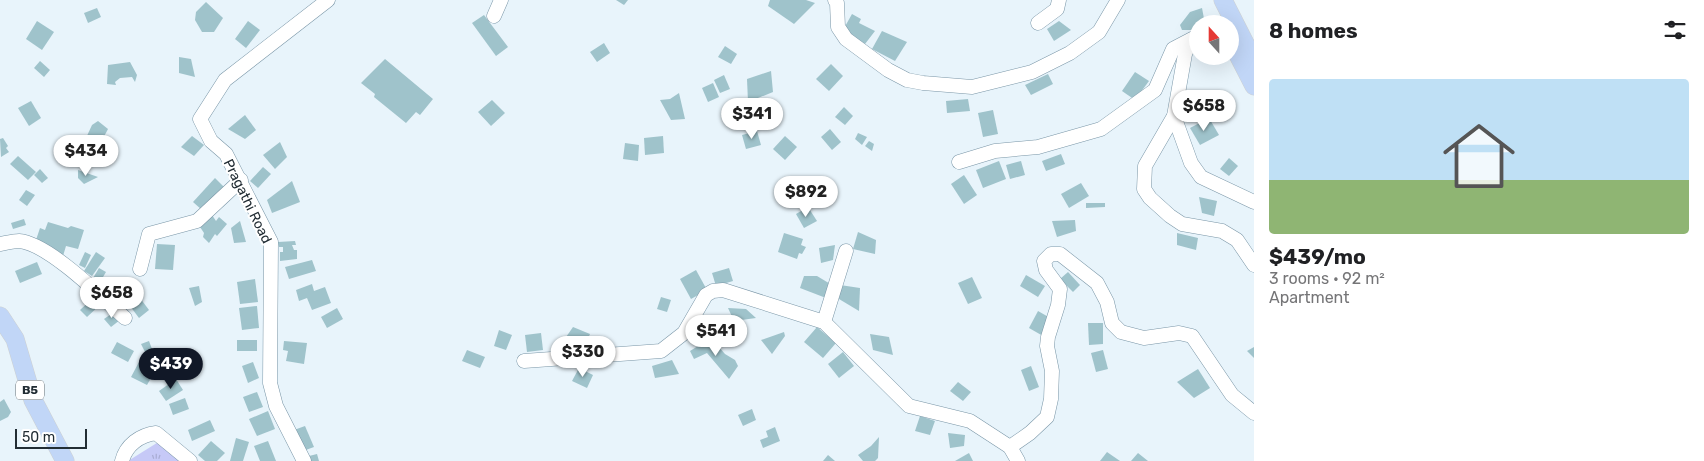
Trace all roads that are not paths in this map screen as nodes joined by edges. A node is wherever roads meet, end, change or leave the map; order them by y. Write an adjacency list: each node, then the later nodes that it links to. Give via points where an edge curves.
1 (328, 0): 18 (street, Pragathi Road, via 225,80 200,119 211,141 226,154)
2 (501, 0): 9 (street)
3 (835, 0): 5 (street, via 838,27 846,39 888,70 907,80 972,87 1032,72 1070,53 1100,32)
4 (1059, 0): 10 (street, via 1057,9)
5 (1118, 0)
6 (1210, 0): 8 (main road)
7 (1223, 0): 14 (main road)
8 (1218, 15)
9 (494, 16)
10 (1038, 23)
11 (1189, 41): 17 (street, via 1173,49 1154,90 1101,129 1038,148 995,151)
12 (1189, 47): 16 (street)
13 (1239, 57): 15 (main road)
14 (1254, 61)
15 (1254, 86)
16 (1174, 116): 19 (street, via 1192,163 1201,177); 22 (street, via 1146,166 1144,190 1182,224 1222,231 1237,240)
17 (959, 162)
18 (241, 180): 23 (street, via 196,221 149,234); 33 (street, Pragathi Road, via 271,242 270,383 276,406)
19 (1254, 202)
20 (0, 244): 25 (street, via 20,241 36,247 68,267)
21 (846, 251): 26 (street)
22 (1254, 266)
23 (140, 269)
24 (0, 316): 30 (main road, B5, via 15,339 33,400)
25 (125, 318)
26 (824, 322): 27 (street, via 723,290 713,291 706,295 684,333 661,351); 29 (street, via 909,406 970,421)
27 (524, 361)
28 (1254, 413): 29 (street, via 1232,395 1192,336 1179,333 1144,338 1121,332 1112,322 1107,302 1097,283 1060,254 1051,254 1044,261 1046,270 1060,289 1047,346 1052,371 1051,399 1046,417 1030,434)
29 (1010, 447): 34 (street)
30 (66, 461)
31 (122, 461): 32 (street, via 129,446 144,435 156,433)
32 (190, 461)
33 (304, 461)
34 (1018, 461)

